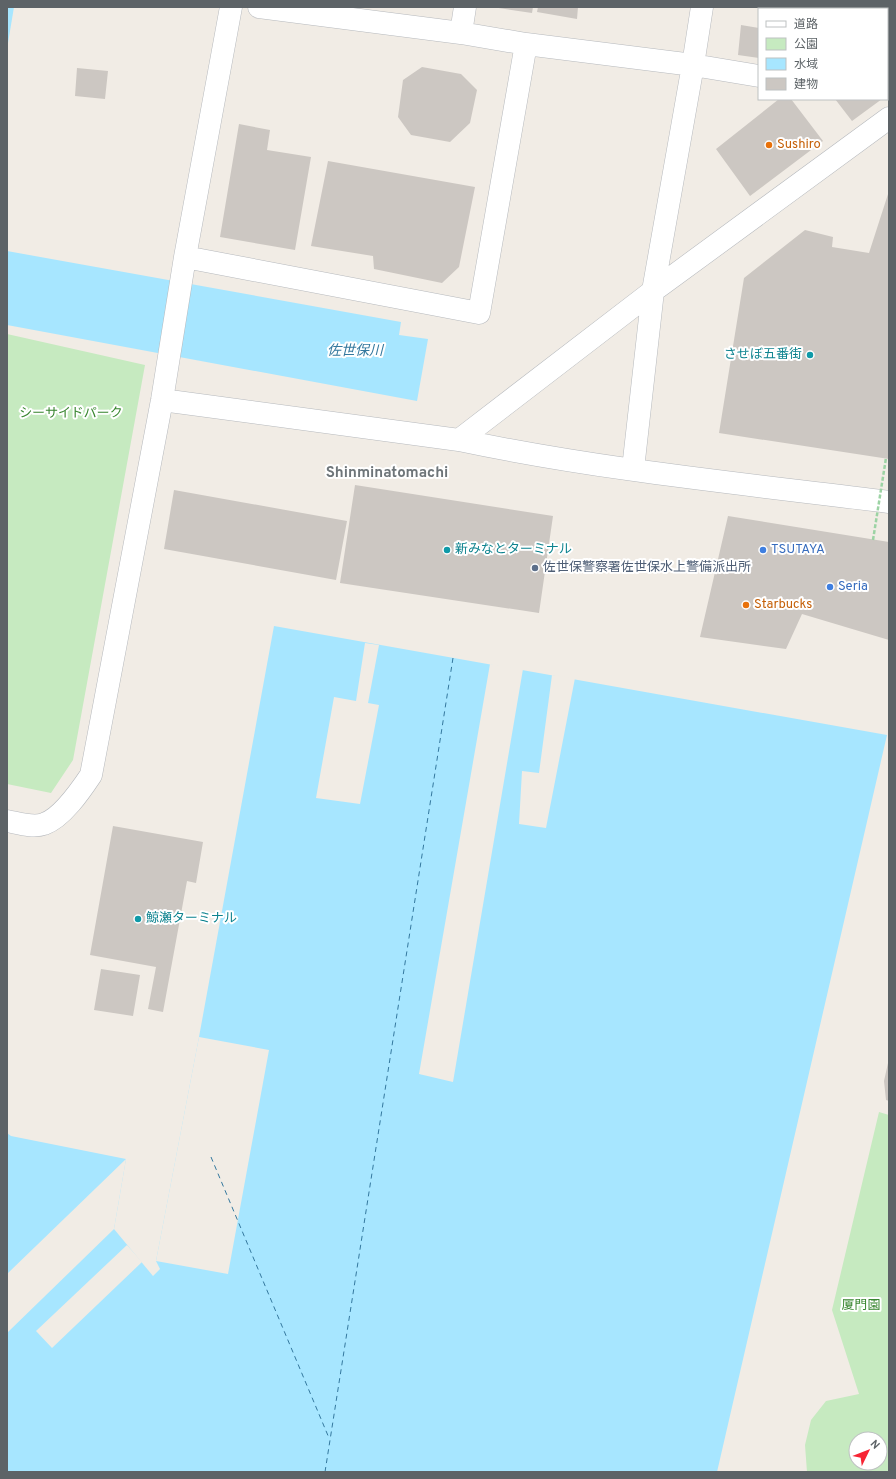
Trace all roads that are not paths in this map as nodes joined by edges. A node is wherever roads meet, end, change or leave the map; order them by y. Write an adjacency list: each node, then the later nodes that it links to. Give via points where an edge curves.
1 (231, 7): 10 (street)
2 (259, 7): 5 (street)
3 (465, 7): 5 (street)
4 (702, 7): 7 (street)
5 (461, 33): 6 (street)
6 (526, 44): 7 (street); 10 (street, via 479,314)
7 (693, 65): 8 (street); 11 (street)
8 (758, 76)
9 (889, 118): 11 (street)
10 (185, 257): 12 (street)
11 (653, 291): 13 (street); 14 (street)
12 (162, 400): 13 (street); 16 (street, via 91,775 74,799 54,819 33,826)
13 (459, 440): 14 (street)
14 (634, 469): 15 (street)
15 (889, 502)
16 (7, 821)

